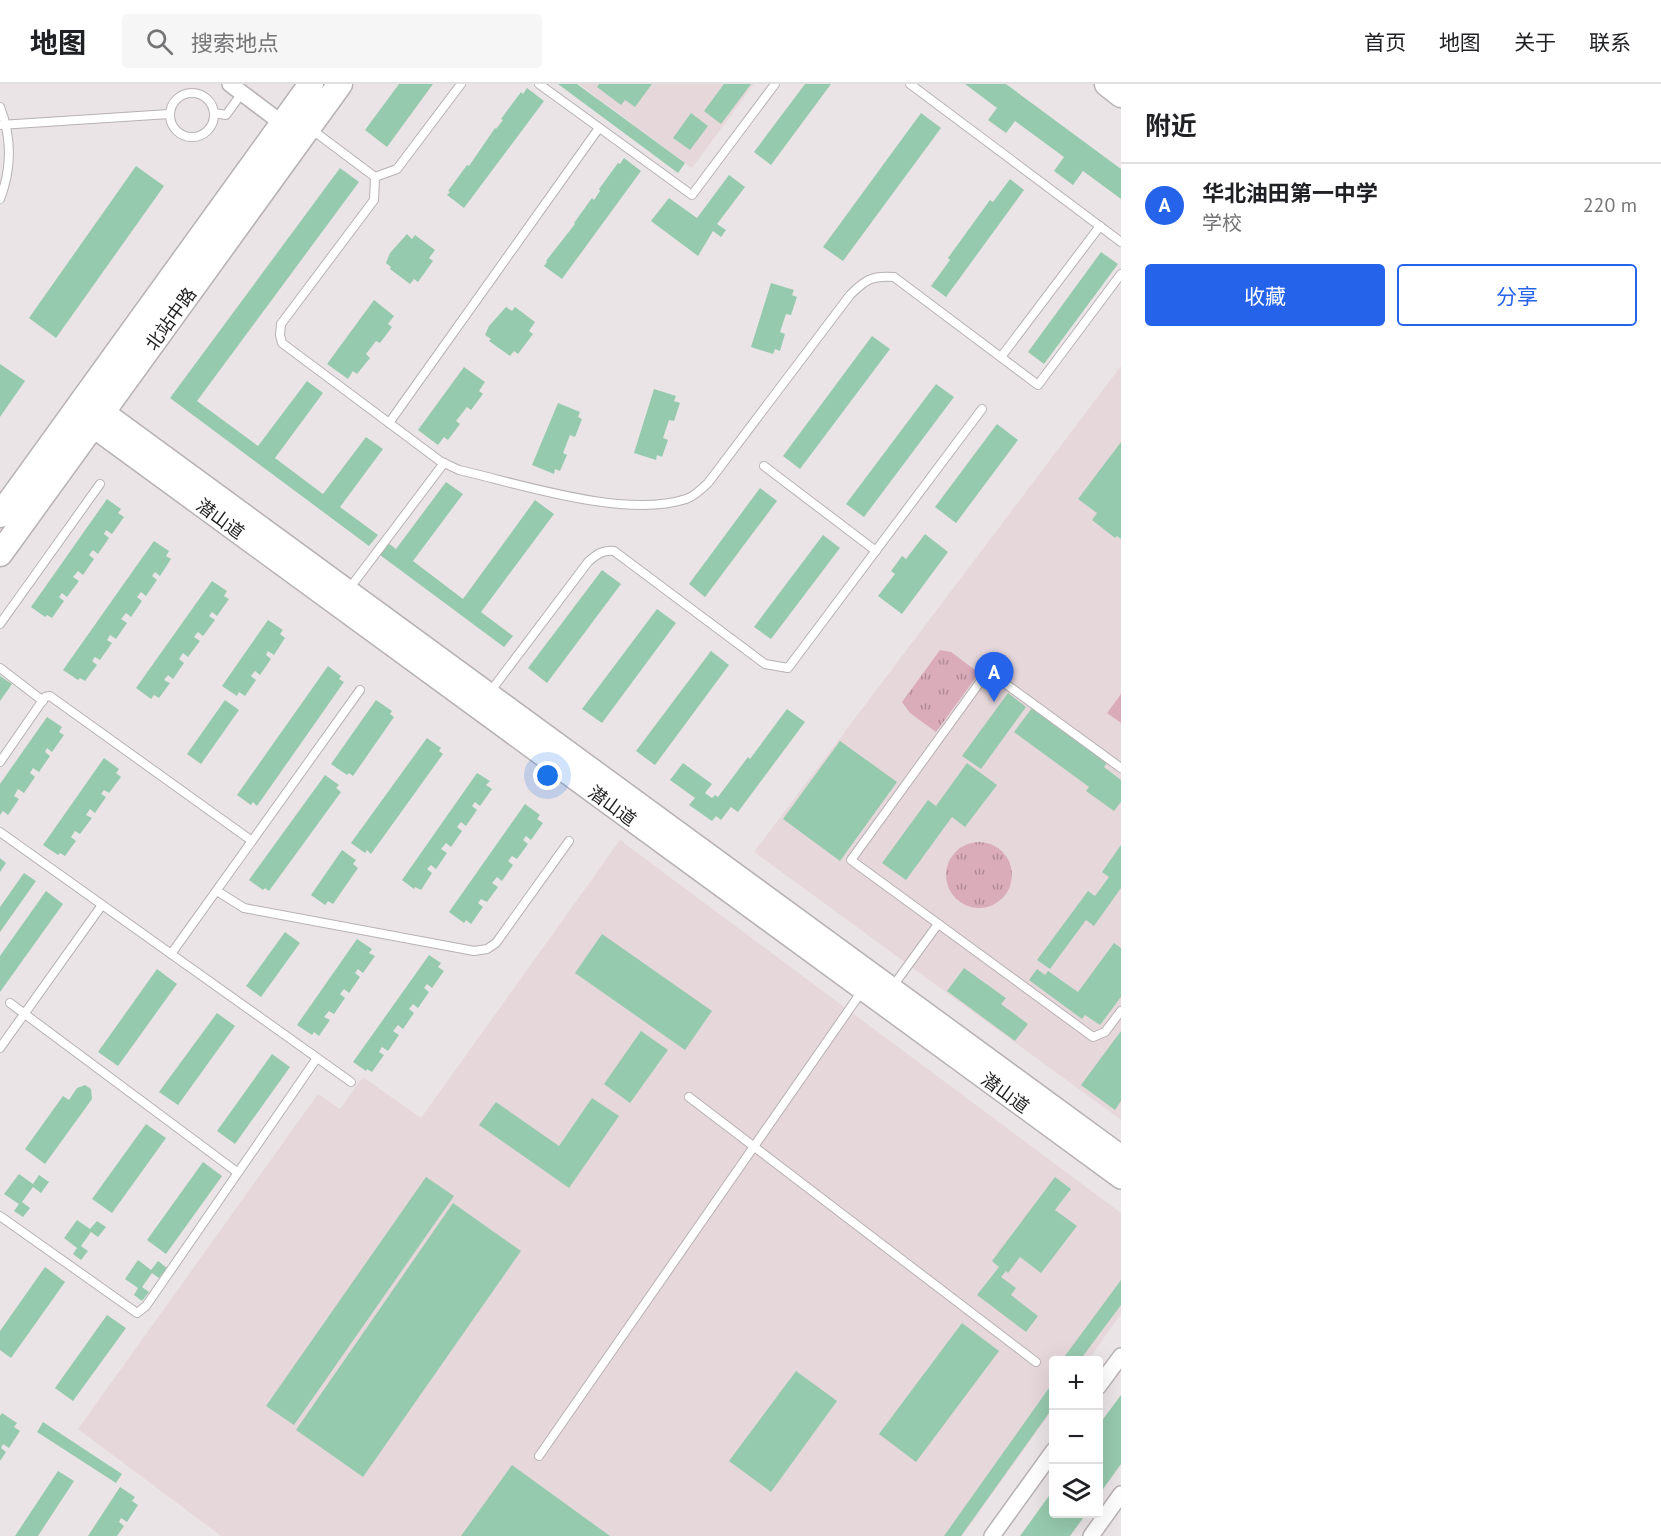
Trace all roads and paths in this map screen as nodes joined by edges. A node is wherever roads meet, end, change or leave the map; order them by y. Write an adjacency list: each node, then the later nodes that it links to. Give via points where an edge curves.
1 (311, 84): 13 (main road, 北站中路)
2 (340, 84): 15 (main road, 北站中路)
3 (460, 84): 17 (lane, via 397,169)
4 (539, 84): 16 (lane)
5 (775, 84): 16 (lane, via 692,195)
6 (910, 84): 19 (lane)
7 (1107, 84): 9 (main road)
8 (236, 89): 11 (lane, via 226,115); 13 (street)
9 (1121, 95)
10 (0, 106): 14 (lane)
11 (214, 113): 12 (lane, via 204,96 191,92 178,97); 12 (lane, via 205,133 191,137 178,132)
12 (169, 114): 14 (lane)
13 (282, 124): 24 (main road, 北站中路)
14 (4, 125): 18 (lane, via 10,154)
15 (309, 127): 17 (lane); 24 (main road, 北站中路)
16 (599, 128): 25 (lane)
17 (375, 177): 25 (lane, via 374,200 281,324 280,335 282,343)
18 (0, 199)
19 (1100, 226): 20 (lane); 22 (lane)
20 (1121, 242)
21 (1121, 273): 22 (lane, via 1038,385)
22 (1001, 357): 26 (lane, via 894,277 879,276 868,279 850,295 708,483 683,500 644,505 605,502 459,470)
23 (982, 410): 30 (lane)
24 (89, 412): 29 (main road, 北站中路); 31 (main road, 北站中路); 32 (main road, 潜山道); 48 (main road, 潜山道)
25 (389, 423): 26 (lane)
26 (444, 463): 32 (lane)
27 (764, 466): 30 (lane)
28 (100, 484): 33 (lane)
29 (0, 515)
30 (876, 551): 36 (lane, via 789,668 765,664 614,552 606,550 588,561)
31 (0, 554)
32 (348, 591): 36 (main road, 潜山道)
33 (0, 624)
34 (0, 668): 37 (lane)
35 (360, 690): 41 (lane)
36 (489, 694): 47 (main road, 潜山道)
37 (42, 701): 38 (lane); 41 (lane, via 50,696 57,700)
38 (0, 762)
39 (1121, 768): 45 (lane, via 988,671 851,860)
40 (0, 832): 44 (lane)
41 (252, 841): 43 (lane)
42 (569, 842): 43 (lane, via 496,943 474,951 244,908)
43 (217, 891): 46 (lane)
44 (102, 905): 46 (lane); 51 (lane)
45 (938, 924): 47 (lane); 50 (lane, via 1093,1037 1105,1032)
46 (171, 954): 53 (lane)
47 (892, 988): 57 (main road, 潜山道)
48 (863, 990): 56 (lane); 59 (main road, 潜山道)
49 (10, 1004): 51 (lane)
50 (1121, 1011)
51 (24, 1014): 52 (lane); 58 (lane)
52 (0, 1048)
53 (317, 1058): 54 (lane); 58 (lane)
54 (351, 1082)
55 (689, 1097): 56 (lane)
56 (754, 1147): 62 (lane); 64 (lane)
57 (1121, 1156)
58 (237, 1172): 60 (lane, via 137,1313)
59 (1121, 1178)
60 (0, 1215)
61 (1121, 1356): 63 (street)
62 (1036, 1362)
63 (1103, 1380)
64 (539, 1456)
65 (1049, 1456): 67 (street)
66 (1121, 1494): 68 (street)
67 (992, 1536)
68 (1091, 1536)

